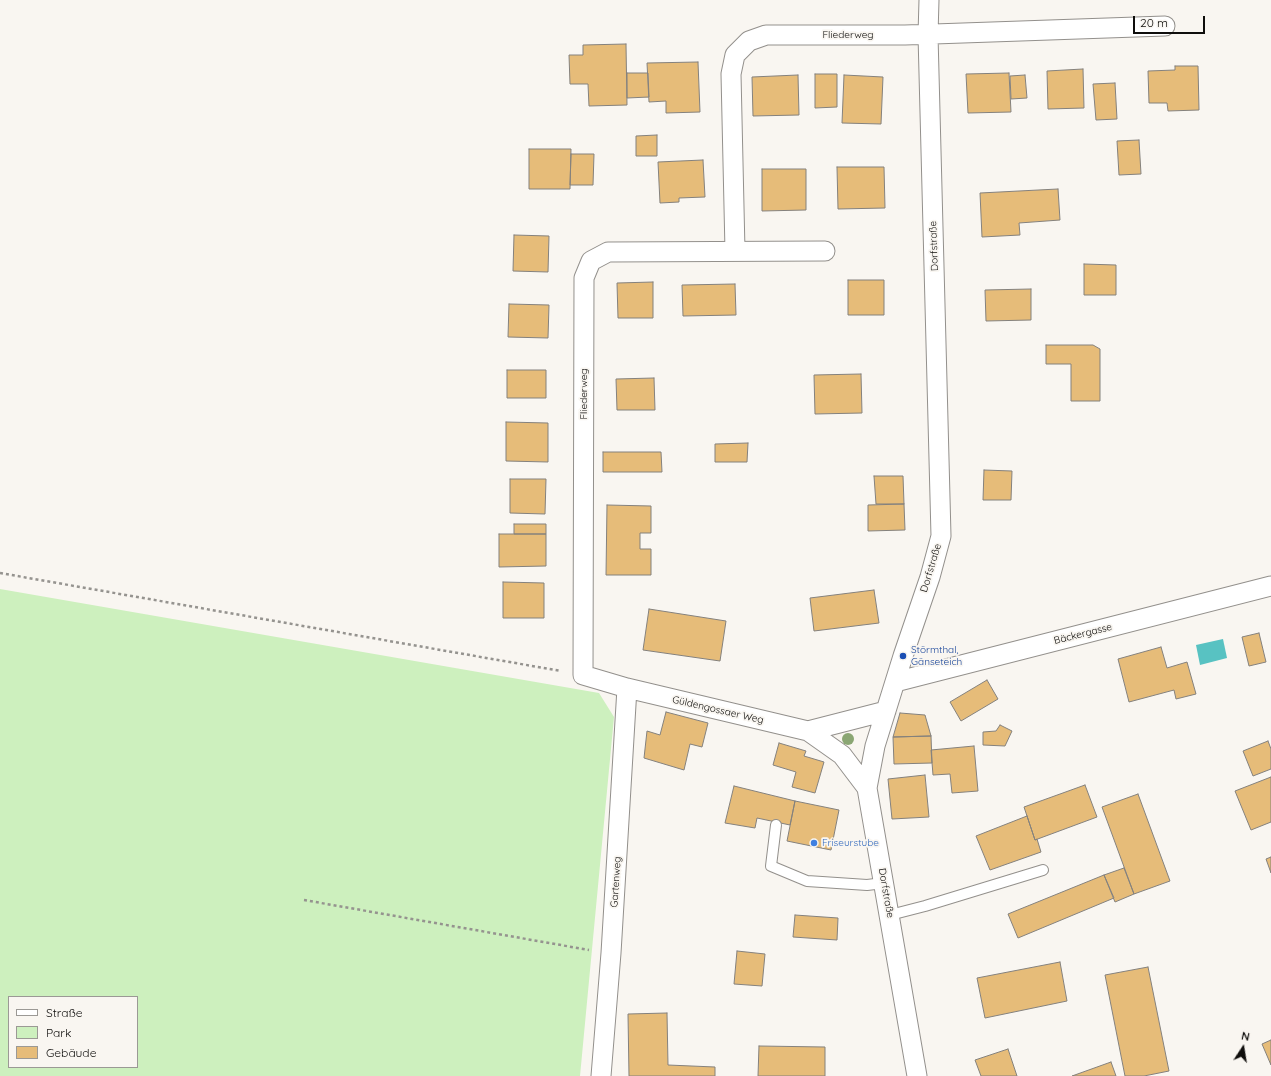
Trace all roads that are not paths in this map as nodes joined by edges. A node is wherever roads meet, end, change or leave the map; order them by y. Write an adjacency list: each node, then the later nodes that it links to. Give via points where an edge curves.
1 (929, 0): 3 (street, Dorfstraße)
2 (1165, 26): 3 (street, Fliederweg)
3 (928, 35): 4 (street, Fliederweg, via 766,35 749,41 735,55 731,74); 8 (street, Dorfstraße, via 941,536)
4 (735, 251): 5 (street, Fliederweg); 7 (street, Fliederweg, via 608,252 591,261 584,278)
5 (825, 251)
6 (1271, 586): 8 (street, Bäckergasse)
7 (583, 675): 9 (street, Güldengossaer Weg)
8 (895, 682): 10 (street, Dorfstraße)
9 (627, 688): 11 (street, Güldengossaer Weg); 17 (street, Gartenweg)
10 (886, 711): 11 (street, Güldengossaer Weg); 12 (street, Dorfstraße, via 875,746)
11 (808, 731): 12 (street, Güldengossaer Weg, via 842,754)
12 (867, 788): 15 (street, Dorfstraße)
13 (776, 825): 15 (lane, via 771,866 807,881 867,885)
14 (1043, 870): 16 (lane)
15 (884, 883): 16 (street, Dorfstraße)
16 (890, 915): 18 (street, Dorfstraße)
17 (601, 1076)
18 (917, 1076)

